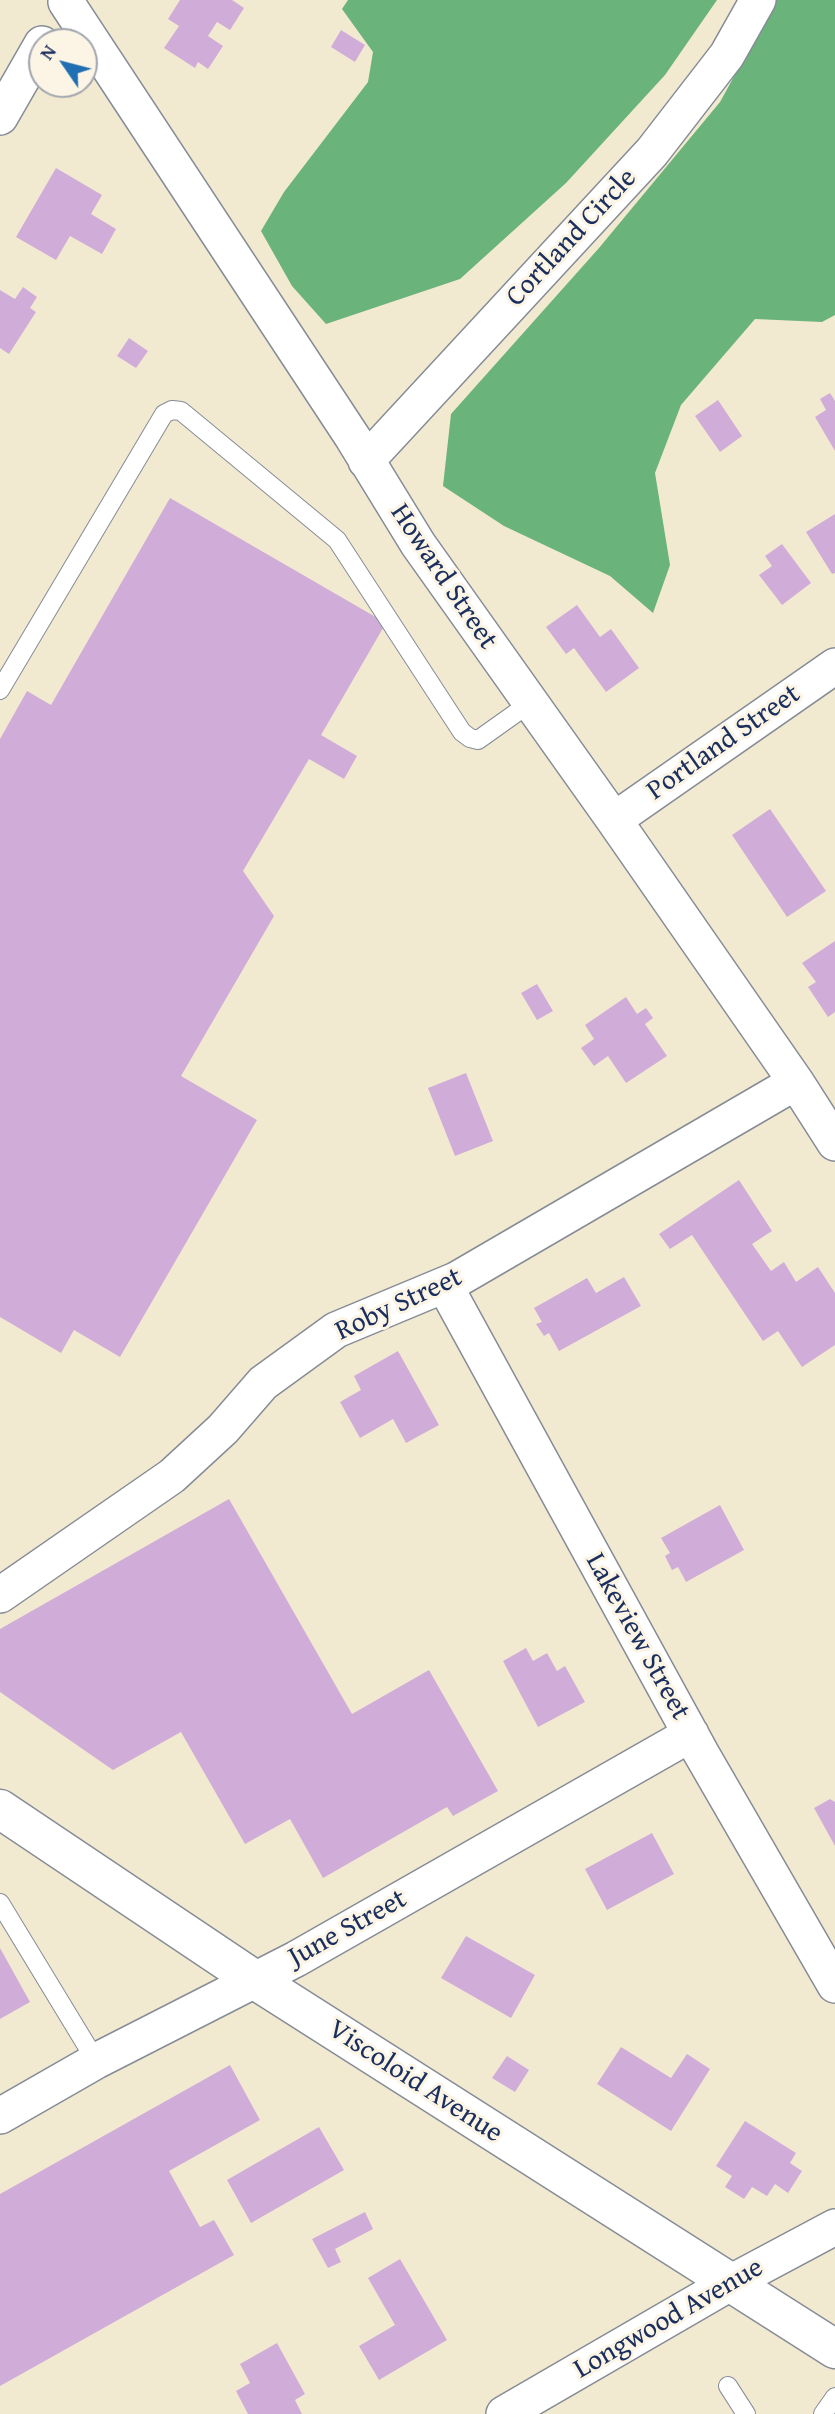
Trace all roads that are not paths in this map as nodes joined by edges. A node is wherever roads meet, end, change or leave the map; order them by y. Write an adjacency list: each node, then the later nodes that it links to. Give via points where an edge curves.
1 (758, 0): 6 (street, Cortland Circle, via 727,55 652,152)
2 (67, 1): 3 (street); 6 (street, Howard Street)
3 (52, 28)
4 (28, 69): 5 (street)
5 (0, 117)
6 (366, 461): 9 (street, Howard Street, via 418,544)
7 (835, 666): 10 (street, Portland Street)
8 (0, 690): 9 (lane, via 164,414 172,410 181,411 337,540 462,732 478,740)
9 (530, 703): 10 (street, Howard Street)
10 (614, 820): 11 (street, Howard Street)
11 (796, 1082): 12 (street, Howard Street); 13 (street, Roby Street)
12 (835, 1143)
13 (445, 1286): 14 (street, Roby Street, via 337,1330 263,1383 223,1429 172,1476); 15 (street, Lakeview Street)
14 (0, 1595)
15 (691, 1734): 18 (street, June Street); 19 (street, Lakeview Street)
16 (0, 1809): 18 (main road, Viscoloid Avenue)
17 (0, 1903): 20 (lane)
18 (255, 1980): 20 (street, June Street); 23 (main road, Viscoloid Avenue)
19 (835, 1985)
20 (96, 2061): 21 (street, June Street)
21 (0, 2116)
22 (835, 2227): 23 (street, Longwood Avenue)
23 (730, 2283): 24 (main road, Viscoloid Avenue); 27 (street, Longwood Avenue)
24 (835, 2349)
25 (728, 2386): 28 (lane)
26 (835, 2397): 29 (lane)
27 (504, 2414)
28 (746, 2414)
29 (823, 2414)

